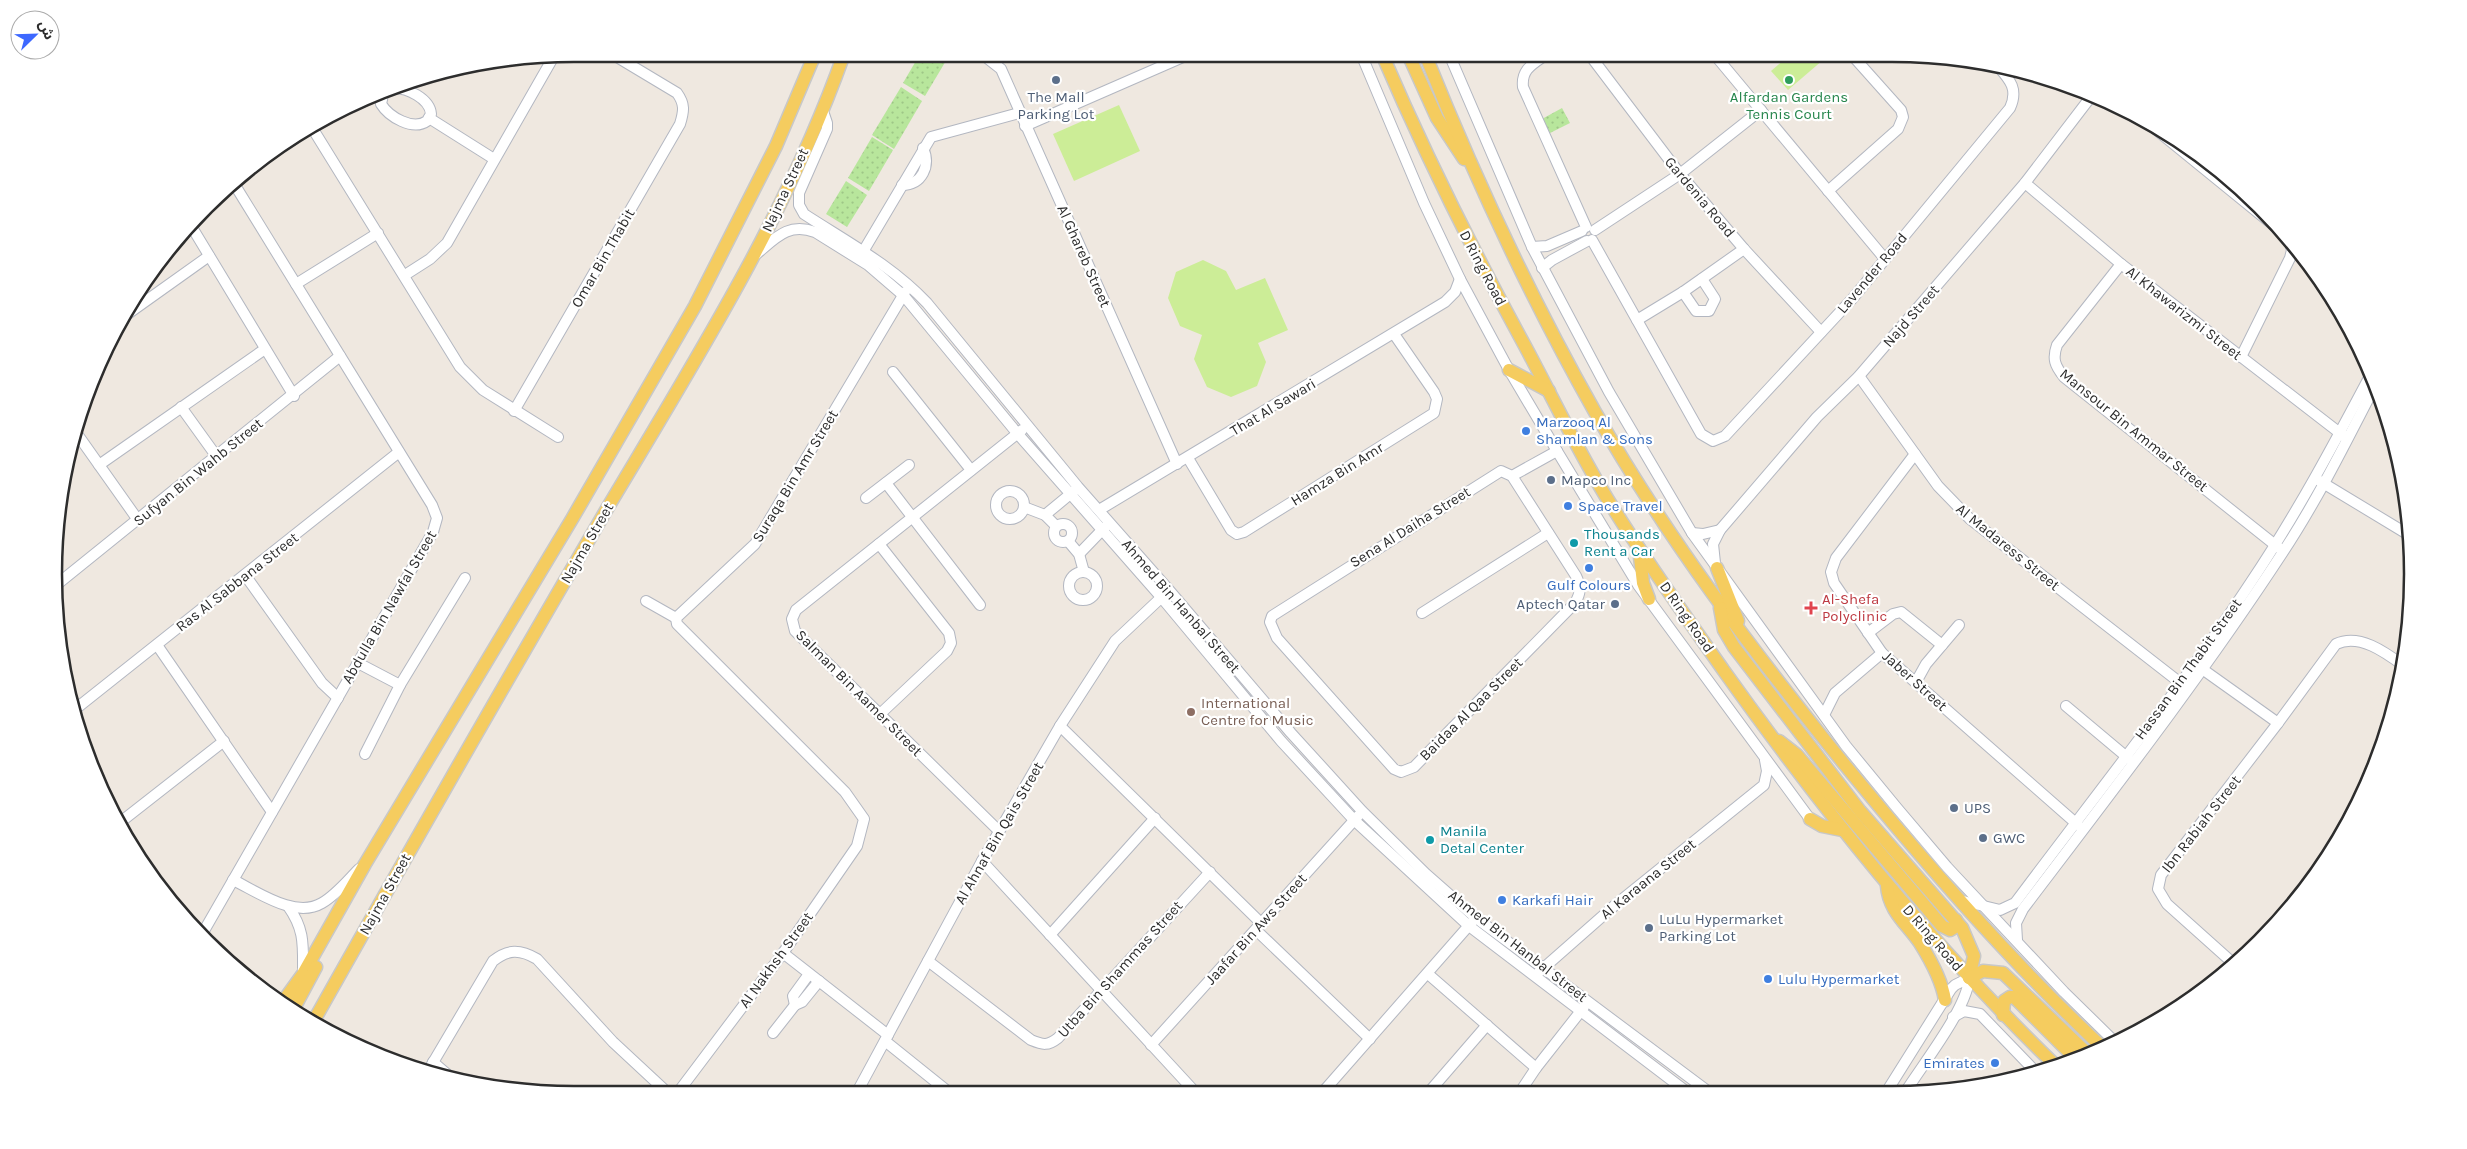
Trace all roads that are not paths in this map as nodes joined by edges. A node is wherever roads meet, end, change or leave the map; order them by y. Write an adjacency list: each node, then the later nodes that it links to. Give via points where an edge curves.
1 (625, 62): 70 (street, via 677,93 683,102 680,124)
2 (812, 62): 157 (main road, Najma Street, via 776,146 695,306)
3 (841, 62): 21 (main road, Najma Street)
4 (992, 62): 22 (street, Al Ghareb Street, via 1001,69)
5 (1172, 62): 24 (street)
6 (1364, 62): 47 (street, D Ring Road)
7 (1385, 62): 66 (main road, D Ring Road, via 1422,148)
8 (1412, 62): 30 (main road, via 1437,118)
9 (1429, 62): 30 (main road)
10 (1452, 62): 37 (street)
11 (1536, 62): 36 (street, via 1522,76 1523,87)
12 (1595, 62): 28 (street, Gardenia Road)
13 (1721, 62): 20 (street)
14 (1858, 62): 33 (street, via 1896,104 1903,117 1898,129)
15 (550, 63): 26 (street)
16 (2005, 75): 43 (street, Lavender Road, via 2014,91 2010,108)
17 (408, 91): 23 (street, via 427,104)
18 (382, 100): 23 (street, via 381,104 390,116 416,125 424,124)
19 (2088, 101): 31 (street, Najd Street)
20 (1761, 110): 28 (street); 33 (street)
21 (823, 111): 39 (street, Ahmed Bin Hanbal Street, via 827,129 798,193 800,208 804,214); 42 (main road, Najma Street)
22 (1019, 113): 24 (street, Al Ghareb Street); 39 (street, via 931,137)
23 (429, 118): 26 (street)
24 (1026, 126): 81 (street, Al Ghareb Street)
25 (315, 133): 35 (street)
26 (494, 159): 46 (street, via 447,243)
27 (2199, 164): 29 (street)
28 (1680, 174): 36 (street); 38 (street, Gardenia Road)
29 (2221, 182)
30 (1482, 183): 117 (main road, via 1520,268 1596,413)
31 (2025, 183): 44 (street, Al Khawarizmi Street); 64 (street, Najd Street)
32 (238, 189): 49 (street, Abdulla Bin Nawfal Street)
33 (1828, 190): 43 (street)
34 (195, 232): 41 (street)
35 (378, 234): 46 (street); 49 (street)
36 (1588, 234): 37 (street); 45 (street); 56 (street)
37 (1532, 247): 45 (street)
38 (1744, 249): 48 (street); 57 (street, Gardenia Road)
39 (864, 250): 50 (street, Ahmed Bin Hanbal Street)
40 (2290, 252): 61 (street)
41 (209, 256): 55 (street); 59 (street)
42 (754, 256): 52 (street, Ahmed Bin Hanbal Street, via 782,234 805,229 868,265); 194 (main road, Najma Street)
43 (1885, 259): 57 (street, Lavender Road)
44 (2121, 264): 61 (street, Al Khawarizmi Street); 103 (street, Mansour Bin Ammar Street, via 2057,346 2054,361 2057,369)
45 (1542, 268): 101 (street, via 1609,392)
46 (405, 276): 70 (street, via 460,367 483,390)
47 (1460, 279): 53 (street, That Al Sawari); 54 (street, D Ring Road)
48 (1702, 279): 51 (street); 51 (street, via 1715,299 1710,311 1696,311)
49 (296, 284): 60 (street, Abdulla Bin Nawfal Street)
50 (908, 284): 52 (street, Suraqa Bin Amr Street); 71 (street, Ahmed Bin Hanbal Street)
51 (1683, 292): 56 (street)
52 (904, 296): 72 (street, Ahmed Bin Hanbal Street); 119 (street, Suraqa Bin Amr Street, via 755,544)
53 (1446, 302): 54 (street, via 1459,299); 58 (street, That Al Sawari)
54 (1473, 302): 62 (street, D Ring Road)
55 (139, 306)
56 (1637, 320): 57 (street, Lavender Road, via 1701,434 1713,441 1725,436)
57 (1821, 332)
58 (1394, 334): 80 (street, That Al Sawari); 80 (street, Hamza Bin Amr, via 1434,392 1437,399 1434,412 1244,532 1237,534 1231,530)
59 (265, 349): 68 (street); 69 (street)
60 (340, 356): 68 (street, Sufyan Bin Wahb Street); 77 (street, Abdulla Bin Nawfal Street)
61 (2241, 356): 73 (street, Al Khawarizmi Street)
62 (1509, 370): 66 (main road); 76 (street, D Ring Road)
63 (893, 372): 84 (street)
64 (1858, 376): 78 (street, Al Madaress Street); 97 (street, Najd Street, via 1817,417)
65 (2367, 383): 73 (street, Hassan Bin Thabit Street)
66 (1549, 391): 104 (main road, D Ring Road, via 1594,476)
67 (2371, 392): 73 (street, Hassan Bin Thabit Street)
68 (294, 396): 79 (street, Sufyan Bin Wahb Street)
69 (181, 407): 79 (street); 82 (street)
70 (514, 411): 74 (street)
71 (1027, 426): 72 (street, Salman Bin Aamer Street); 88 (street, Ahmed Bin Hanbal Street)
72 (1017, 433): 84 (street, Salman Bin Aamer Street); 89 (street, Ahmed Bin Hanbal Street)
73 (2344, 436): 86 (street, Hassan Bin Thabit Street)
74 (558, 437)
75 (81, 440): 82 (street)
76 (1557, 451): 85 (street, Sena Al Daiha Street); 114 (street, D Ring Road, via 1605,533)
77 (399, 452): 109 (street, Ras Al Sabbana Street); 128 (street, Abdulla Bin Nawfal Street, via 436,511 436,525)
78 (1915, 454): 122 (street, Jaber Street, via 1832,563 1834,582); 132 (street, Al Madaress Street, via 1938,486 1970,519)
79 (217, 457): 95 (street, Sufyan Bin Wahb Street)
80 (1188, 458): 81 (street, That Al Sawari)
81 (1177, 464): 92 (street, That Al Sawari)
82 (98, 465): 95 (street)
83 (909, 465): 87 (street)
84 (971, 470): 94 (street, Salman Bin Aamer Street)
85 (1512, 476): 100 (street, Baidaa Al Qaa Street); 120 (street, Sena Al Daiha Street, via 1501,470 1493,474 1278,610)
86 (2319, 481): 99 (street); 103 (street, Hassan Bin Thabit Street); 106 (street, Hassan Bin Thabit Street)
87 (886, 482): 90 (street); 94 (street)
88 (1078, 487): 89 (street); 92 (street, Ahmed Bin Hanbal Street)
89 (1070, 494): 93 (street); 98 (street, Ahmed Bin Hanbal Street)
90 (866, 498)
91 (1024, 507): 93 (street)
92 (1099, 510): 96 (street, Ahmed Bin Hanbal Street)
93 (1045, 515): 105 (street, via 1056,526 1053,532 1055,539 1068,541)
94 (912, 518): 102 (street, Salman Bin Aamer Street); 116 (street)
95 (138, 520): 111 (street, Sufyan Bin Wahb Street)
96 (1109, 522): 98 (street); 112 (street, Ahmed Bin Hanbal Street)
97 (1720, 530): 101 (street); 107 (street, Najd Street, via 1713,552)
98 (1102, 531): 105 (street); 113 (street, Ahmed Bin Hanbal Street)
99 (2402, 531)
100 (1548, 533): 118 (street); 120 (street, Baidaa Al Qaa Street, via 1580,583 1579,596 1514,666 1408,770 1401,772 1387,764 1277,638)
101 (1692, 533): 107 (street)
102 (879, 544): 138 (street, via 949,633 951,643 947,651); 138 (street, Salman Bin Aamer Street, via 796,610 792,619 795,632)
103 (2276, 544): 106 (street, Mansour Bin Ammar Street); 129 (street, Hassan Bin Thabit Street)
104 (1639, 548): 114 (main road); 142 (main road, D Ring Road)
105 (1080, 554): 108 (street)
106 (2281, 556): 129 (street, Hassan Bin Thabit Street)
107 (1716, 568): 123 (main road); 133 (street)
108 (1084, 572)
109 (246, 575): 124 (street, Ras Al Sabbana Street); 135 (street, via 322,683)
110 (464, 578): 131 (street)
111 (62, 580)
112 (1169, 590): 113 (street, Al Ahnaf Bin Qais Street); 150 (street, Ahmed Bin Hanbal Street)
113 (1161, 597): 141 (street, Al Ahnaf Bin Qais Street, via 1115,641); 155 (street, Ahmed Bin Hanbal Street, via 1281,741)
114 (1649, 599): 146 (street, D Ring Road)
115 (646, 601): 119 (street)
116 (980, 605)
117 (1720, 605): 123 (main road); 169 (main road, via 1724,630 1746,662 1860,811)
118 (1422, 613)
119 (676, 618): 175 (street, Al Nakhsh Street, via 677,624 845,792 864,819 857,846)
120 (1270, 622)
121 (1959, 625): 125 (street)
122 (1867, 631): 125 (street, via 1892,614 1901,612); 126 (street, Jaber Street)
123 (1746, 642): 166 (main road, via 1921,858)
124 (157, 645): 136 (street, Ras Al Sabbana Street); 143 (street)
125 (1942, 645): 130 (street)
126 (1882, 653): 130 (street, Jaber Street); 134 (street)
127 (2397, 662): 140 (street, Ibn Rabiah Street, via 2354,639 2336,644)
128 (358, 663): 131 (street); 135 (street, Abdulla Bin Nawfal Street)
129 (2198, 667): 132 (street, Hassan Bin Thabit Street); 140 (street)
130 (1913, 680): 156 (street, Jaber Street)
131 (400, 685): 144 (street)
132 (2183, 685): 145 (street, Hassan Bin Thabit Street); 147 (street, Hassan Bin Thabit Street)
133 (1808, 693): 134 (street, via 1821,697); 139 (street)
134 (1835, 693): 139 (street)
135 (338, 698): 151 (street, Abdulla Bin Nawfal Street)
136 (80, 706)
137 (2066, 706): 145 (street)
138 (879, 715): 159 (street, Salman Bin Aamer Street)
139 (1824, 716): 168 (street, via 1897,808)
140 (2278, 724): 176 (street, Ibn Rabiah Street, via 2158,882 2161,897 2167,904)
141 (1060, 726): 152 (street); 159 (street, Al Ahnaf Bin Qais Street)
142 (1770, 736): 158 (main road, D Ring Road); 169 (main road, via 1797,755 1942,926 1950,930 1955,927)
143 (224, 741): 151 (street); 154 (street)
144 (365, 754)
145 (2125, 754): 147 (street); 156 (street, Hassan Bin Thabit Street)
146 (1764, 758): 148 (street, D Ring Road); 149 (street, via 1767,771)
147 (2130, 766): 160 (street, Hassan Bin Thabit Street)
148 (1784, 784): 149 (street); 153 (street, D Ring Road)
149 (1764, 785): 178 (street, Al Karaana Street)
150 (1362, 811): 155 (street, Jaafar Bin Aws Street); 170 (street, Ahmed Bin Hanbal Street)
151 (272, 812): 164 (street, Abdulla Bin Nawfal Street)
152 (1155, 818): 163 (street); 173 (street)
153 (1810, 818): 158 (main road, via 1822,826)
154 (125, 819)
155 (1354, 820): 170 (street, Ahmed Bin Hanbal Street); 171 (street, Jaafar Bin Aws Street)
156 (2076, 821): 160 (street, Jaber Street); 168 (street, Hassan Bin Thabit Street, via 2011,906 2000,910)
157 (388, 826): 162 (main road, Najma Street); 189 (main road, via 388,840)
158 (1842, 830): 165 (main road, D Ring Road)
159 (999, 831): 161 (street, Al Ahnaf Bin Qais Street)
160 (2081, 833): 174 (street, Hassan Bin Thabit Street, via 2019,915 2015,930)
161 (982, 861): 173 (street); 177 (street, Al Ahnaf Bin Qais Street)
162 (365, 864): 167 (street, via 321,904 305,908); 179 (main road, Najma Street)
163 (1210, 872): 171 (street); 185 (street, Utba Bin Shammas Street)
164 (233, 880): 167 (street); 172 (street, Abdulla Bin Nawfal Street)
165 (1887, 886): 183 (main road, D Ring Road); 187 (main road, via 1894,911 1923,948)
166 (1959, 900): 168 (street, Hassan Bin Thabit Street); 202 (main road)
167 (288, 906): 179 (street, via 298,920 303,936)
168 (1985, 906): 174 (street)
169 (1956, 920): 183 (main road, via 1967,936 1974,956)
170 (1472, 922): 178 (street, Ahmed Bin Hanbal Street); 181 (street); 182 (street, Ahmed Bin Hanbal Street)
171 (1259, 927): 201 (street); 203 (street, Jaafar Bin Aws Street)
172 (205, 929)
173 (1050, 935): 185 (street)
174 (2017, 940): 200 (street)
175 (783, 953): 180 (street); 214 (street, Al Nakhsh Street)
176 (2229, 960)
177 (928, 961): 185 (street, Utba Bin Shammas Street, via 1041,1044 1050,1045 1058,1038); 199 (street, Al Ahnaf Bin Qais Street)
178 (1543, 968): 182 (street, Al Karaana Street); 188 (street, Ahmed Bin Hanbal Street)
179 (303, 974): 186 (main road, Najma Street)
180 (809, 974): 184 (street); 190 (street, via 794,996)
181 (1428, 974): 196 (street); 201 (street)
182 (1535, 976): 191 (street, Ahmed Bin Hanbal Street)
183 (1968, 978): 187 (street, via 1955,985); 192 (main road, D Ring Road); 193 (street, via 1966,995); 204 (main road, via 1983,970 2002,973)
184 (819, 981): 190 (street, via 802,1002); 199 (street)
185 (1101, 990): 203 (street)
186 (286, 997)
187 (1946, 1000): 223 (street)
188 (1588, 1001): 191 (street); 195 (street, Ahmed Bin Hanbal Street)
189 (296, 1004)
190 (795, 1005): 197 (street)
191 (1581, 1010): 198 (street, Ahmed Bin Hanbal Street); 210 (street)
192 (2003, 1015): 205 (main road, via 2004,1001 2014,997); 206 (main road, D Ring Road)
193 (1954, 1016): 209 (street, via 1964,1011 1980,1014); 212 (street)
194 (316, 1017)
195 (1617, 1023): 198 (street); 222 (street, Ahmed Bin Hanbal Street)
196 (1487, 1025): 210 (street); 219 (street)
197 (773, 1033)
198 (1610, 1033): 221 (street, Ahmed Bin Hanbal Street)
199 (886, 1038): 215 (street, Al Ahnaf Bin Qais Street); 216 (street)
200 (2111, 1038)
201 (1370, 1039): 218 (street)
202 (2098, 1043)
203 (1150, 1045): 217 (street)
204 (2083, 1050)
205 (2071, 1054)
206 (2050, 1061)
207 (434, 1062): 208 (street); 211 (street); 213 (street, via 493,961 510,951 520,951 537,958 614,1042)
208 (432, 1066)
209 (2031, 1067)
210 (1536, 1068): 220 (street)
211 (442, 1069)
212 (1910, 1085)
213 (660, 1086)
214 (683, 1086)
215 (860, 1086)
216 (942, 1086)
217 (1189, 1086)
218 (1328, 1086)
219 (1434, 1086)
220 (1524, 1086)
221 (1678, 1086)
222 (1701, 1086)
223 (1890, 1086)

